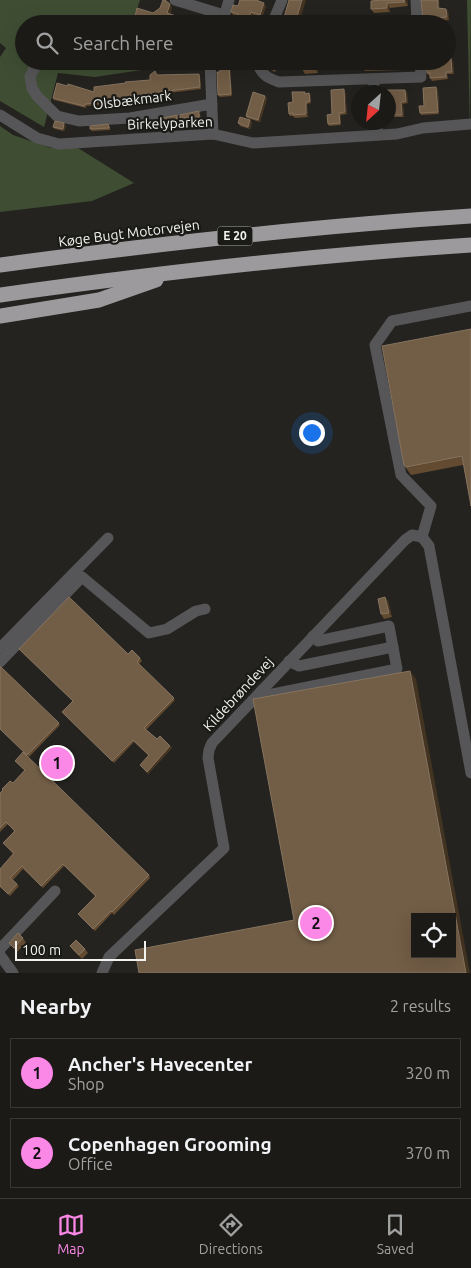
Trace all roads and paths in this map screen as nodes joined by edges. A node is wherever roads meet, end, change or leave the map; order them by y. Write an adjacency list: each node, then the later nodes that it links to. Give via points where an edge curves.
1 (175, 0): 5 (street)
2 (229, 0): 6 (street)
3 (282, 0): 7 (street)
4 (416, 0): 8 (street)
5 (211, 15)
6 (224, 15)
7 (276, 15)
8 (417, 15)
9 (33, 70): 15 (street, Olsbækmark, via 30,76 37,96 57,116 79,121 130,118)
10 (210, 70): 15 (street)
11 (260, 70): 13 (street, via 266,78 279,82)
12 (421, 70): 13 (street, via 421,77)
13 (374, 79): 14 (street)
14 (374, 85)
15 (212, 104): 19 (street)
16 (0, 115): 19 (street, Birkelyparken, via 37,138 59,144)
17 (471, 124): 20 (street, Birkelyparken)
18 (377, 130): 20 (street)
19 (213, 134): 20 (street, Birkelyparken, via 253,143)
20 (377, 135)
21 (471, 216): 23 (highway, Køge Bugt Motorvejen / E 20, via 322,227)
22 (471, 245): 24 (highway, E 20, via 321,256)
23 (0, 265)
24 (184, 271): 25 (highway, E 20); 27 (highway, via 99,300)
25 (0, 294)
26 (471, 306): 28 (street, via 392,321 375,345 401,474 431,506)
27 (0, 316)
28 (422, 537): 31 (street, Kildebrøndevej, via 412,535 405,540); 37 (street, via 429,546)
29 (108, 538): 33 (street)
30 (205, 609): 35 (street, via 167,629 149,633 82,577)
31 (313, 636): 32 (street, via 318,640 389,626); 34 (street, Kildebrøndevej)
32 (393, 647): 34 (street, via 299,666); 36 (street, via 397,669 268,695)
33 (0, 648)
34 (289, 661): 36 (street, Kildebrøndevej)
35 (0, 662)
36 (262, 690): 42 (street, Kildebrøndevej, via 209,750 224,848 109,956)
37 (471, 772)
38 (55, 891): 39 (street)
39 (0, 949)
40 (0, 955): 41 (street)
41 (13, 973)
42 (102, 973)

